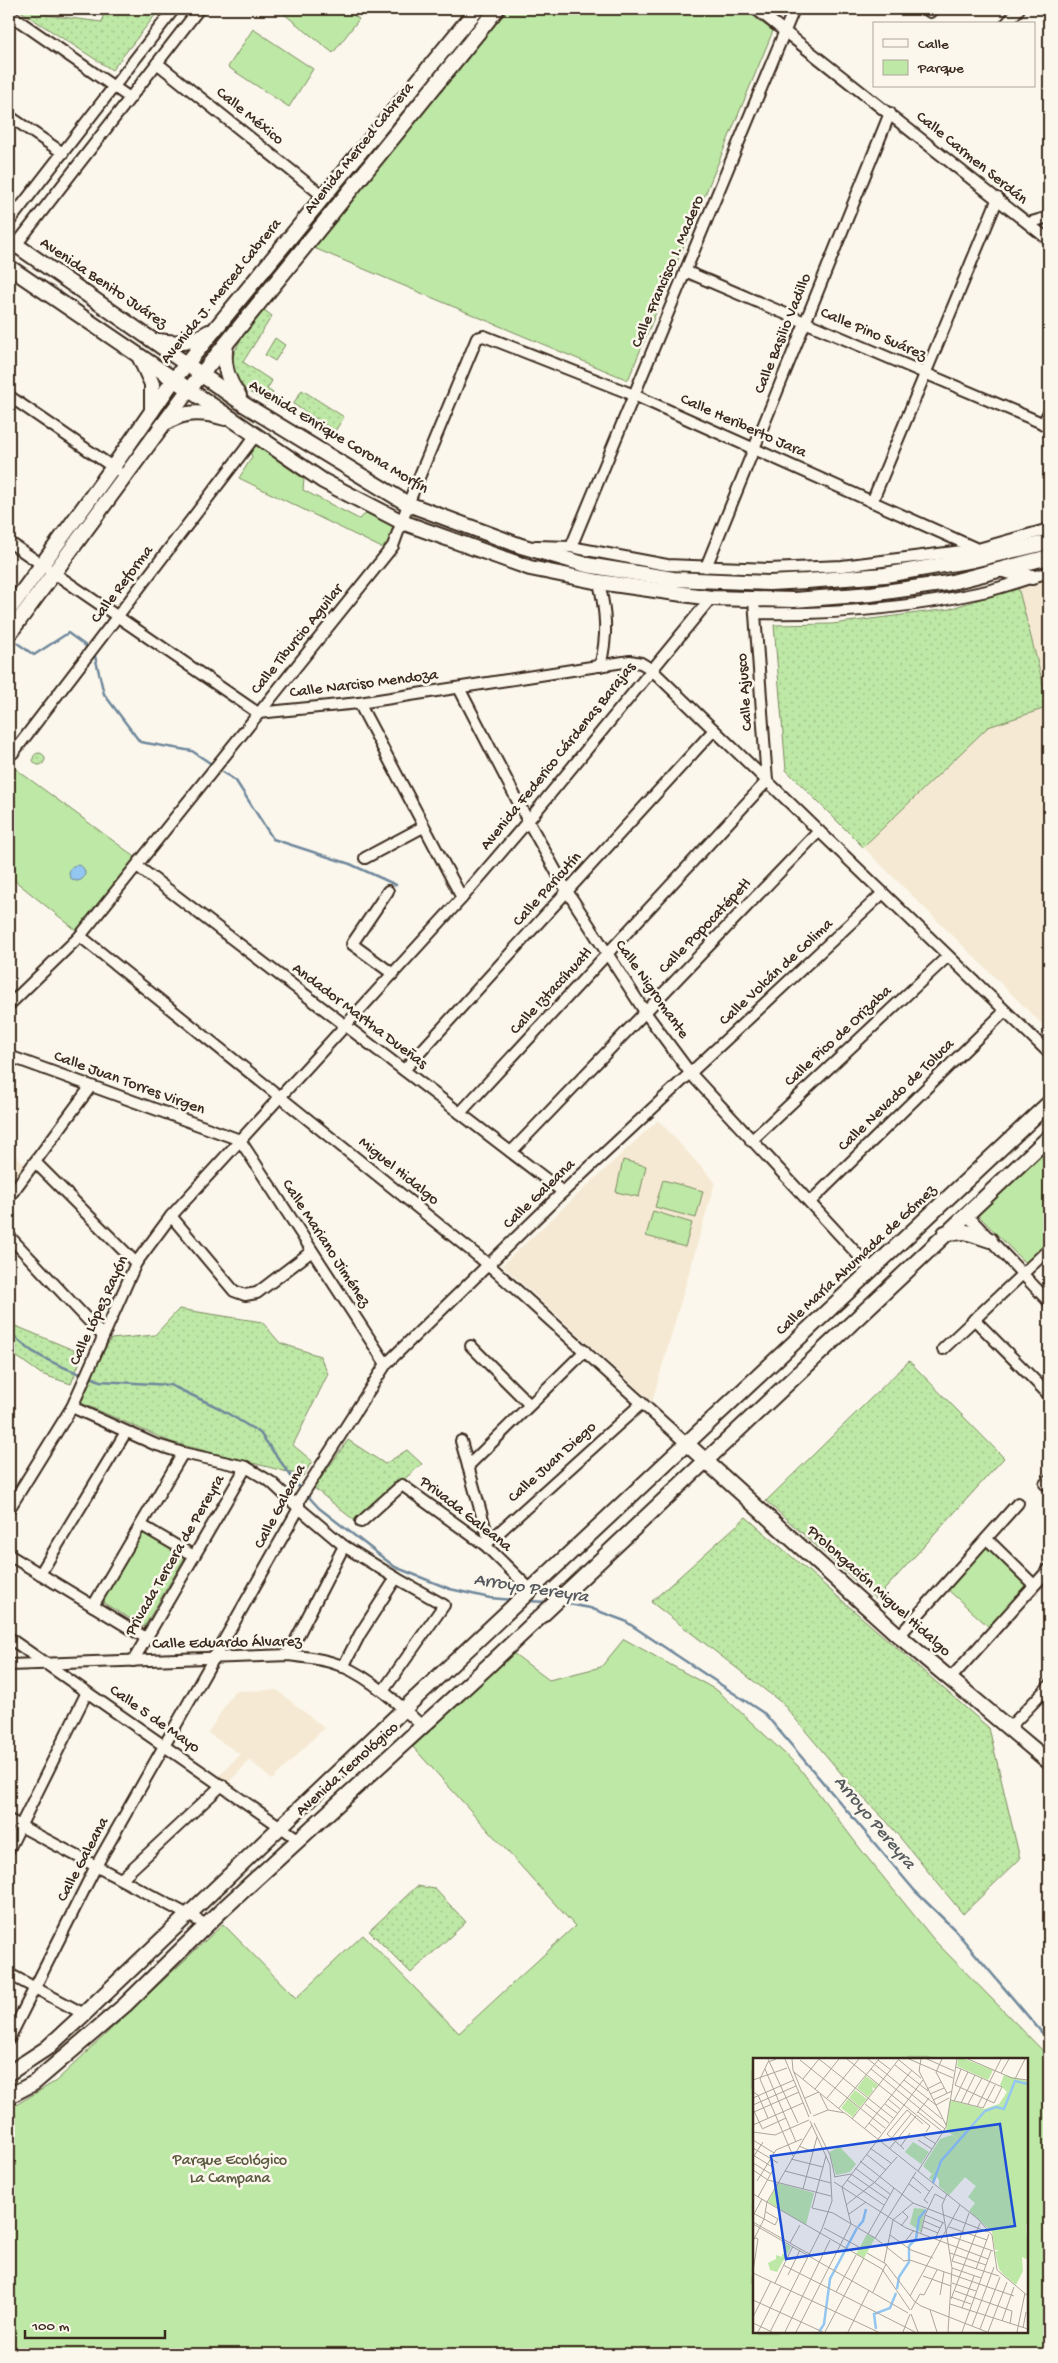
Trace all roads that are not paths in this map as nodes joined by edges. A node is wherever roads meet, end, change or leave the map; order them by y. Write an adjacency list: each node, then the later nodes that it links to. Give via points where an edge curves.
1 (174, 9): 12 (street)
2 (199, 9): 11 (street)
3 (477, 9): 16 (main road, Avenida J. Merced Cabrera)
4 (497, 9): 18 (main road, Avenida Merced Cabrera)
5 (756, 9): 10 (street, Calle Carmen Serdán)
6 (794, 9): 10 (street, Calle Francisco I. Madero)
7 (1019, 9): 9 (street)
8 (9, 14): 12 (street)
9 (1008, 22)
10 (785, 31): 14 (street, Calle Carmen Serdán); 27 (street, Calle Francisco I. Madero)
11 (157, 63): 13 (street); 19 (street, Calle México)
12 (114, 86): 13 (street); 17 (street)
13 (130, 98): 25 (street)
14 (890, 113): 20 (street, Calle Carmen Serdán); 28 (street, Calle Basilio Vadillo)
15 (9, 116): 17 (street)
16 (369, 142): 18 (main road); 19 (main road, Avenida J. Merced Cabrera)
17 (63, 152): 22 (street)
18 (380, 152): 32 (main road, Avenida Merced Cabrera)
19 (322, 196): 29 (main road, Avenida J. Merced Cabrera)
20 (998, 198): 23 (street, Calle Carmen Serdán); 35 (street)
21 (1049, 217): 23 (street)
22 (9, 222)
23 (1028, 223): 24 (street, Calle Carmen Serdán)
24 (1049, 240)
25 (11, 247): 31 (main road, Avenida Benito Juárez)
26 (9, 267): 33 (main road)
27 (685, 271): 28 (street, Calle Pino Suárez); 39 (street, Calle Francisco I. Madero)
28 (806, 322): 35 (street, Calle Pino Suárez); 48 (street, Calle Basilio Vadillo)
29 (214, 329): 31 (main road, via 191,341 175,344); 34 (main road, Avenida J. Merced Cabrera)
30 (477, 338): 39 (street, Calle Heriberto Jara, via 484,336); 51 (street, Calle Tiburcio Aguilar)
31 (155, 340): 34 (main road, Avenida Benito Juárez)
32 (226, 343): 36 (main road, Avenida Merced Cabrera); 41 (main road, via 225,370 230,384)
33 (138, 356): 37 (main road); 43 (main road, via 152,384)
34 (187, 364): 36 (main road, Avenida Benito Juárez); 37 (main road, Avenida J. Merced Cabrera)
35 (925, 373): 46 (street, Calle Pino Suárez); 50 (street)
36 (202, 374): 38 (main road, Avenida Merced Cabrera); 41 (main road, Avenida Enrique Corona Morfín)
37 (175, 378): 38 (main road); 43 (main road, Avenida J. Merced Cabrera)
38 (190, 389): 44 (main road); 45 (main road, Avenida J. Merced Cabrera)
39 (634, 395): 48 (street, Calle Heriberto Jara); 57 (street, Calle Francisco I. Madero)
40 (9, 396): 49 (street)
41 (245, 405): 51 (main road, Avenida Enrique Corona Morfín)
42 (1049, 412): 46 (street)
43 (151, 414): 49 (main road, Avenida J. Merced Cabrera)
44 (236, 421): 45 (main road, via 209,413 193,413 175,416); 47 (main road)
45 (162, 425): 49 (main road, Avenida J. Merced Cabrera)
46 (1046, 425)
47 (256, 434): 52 (main road, via 324,481); 71 (street, Calle Reforma)
48 (754, 449): 50 (street, Calle Heriberto Jara); 62 (street, Calle Basilio Vadillo)
49 (119, 471): 61 (main road, Avenida J. Merced Cabrera); 64 (main road, Avenida J. Merced Cabrera)
50 (872, 502): 58 (street, Calle Heriberto Jara)
51 (408, 504): 52 (street, Calle Tiburcio Aguilar); 56 (main road, Avenida Enrique Corona Morfín)
52 (402, 522): 67 (main road, via 530,568); 77 (street, Calle Tiburcio Aguilar, via 393,546)
53 (1049, 529): 58 (street)
54 (9, 542): 61 (street)
55 (1049, 542): 59 (main road, Avenida Enrique Corona Morfín)
56 (521, 546): 57 (street); 59 (main road, Avenida Enrique Corona Morfín, via 587,565 673,579 769,583 885,576)
57 (570, 547): 62 (street, via 667,565)
58 (978, 549): 59 (street, Calle Heriberto Jara); 62 (street, via 842,566)
59 (993, 556)
60 (1049, 557): 63 (main road)
61 (42, 564): 64 (street); 70 (main road, Avenida J. Merced Cabrera)
62 (706, 567)
63 (1002, 570): 66 (main road); 69 (main road, via 948,583)
64 (54, 572): 71 (street); 72 (main road, Avenida J. Merced Cabrera)
65 (1049, 572): 66 (street)
66 (1032, 577): 69 (street, via 932,602 794,614)
67 (600, 582): 68 (main road); 73 (street, via 607,629)
68 (711, 598): 69 (main road); 74 (street)
69 (755, 607): 80 (street, Calle Ajusco)
70 (9, 610)
71 (118, 616): 77 (street); 79 (street, Calle Reforma)
72 (10, 632)
73 (600, 666): 74 (street, Calle Narciso Mendoza, via 630,661); 75 (street, Calle Narciso Mendoza)
74 (651, 669): 78 (street, Avenida Federico Cárdenas Barajas); 81 (street, Avenida Federico Cárdenas Barajas)
75 (459, 688): 76 (street, Calle Narciso Mendoza); 81 (street, Calle Nigromante)
76 (358, 704): 77 (street, Calle Narciso Mendoza); 82 (street)
77 (258, 713): 85 (street, Calle Tiburcio Aguilar)
78 (714, 730): 80 (street, Avenida Federico Cárdenas Barajas); 87 (street, Calle Paricutín)
79 (13, 753)
80 (767, 781): 83 (street, Avenida Federico Cárdenas Barajas); 91 (street, Calle Iztaccíhuatl)
81 (528, 821): 87 (street, Calle Nigromante); 89 (street, Avenida Federico Cárdenas Barajas)
82 (423, 827): 84 (street); 89 (street)
83 (819, 831): 88 (street, Avenida Federico Cárdenas Barajas); 96 (street, Calle Popocatépetl)
84 (365, 858)
85 (137, 866): 90 (street, Calle Tiburcio Aguilar); 97 (street, Andador Martha Dueñas)
86 (388, 891): 93 (street, via 352,944)
87 (567, 891): 91 (street, Calle Nigromante); 100 (street, Calle Paricutín)
88 (883, 893): 92 (street, Avenida Federico Cárdenas Barajas); 101 (street, Calle Volcán de Colima)
89 (462, 898): 93 (street, Avenida Federico Cárdenas Barajas)
90 (83, 933): 94 (street, Calle Tiburcio Aguilar); 103 (street, Miguel Hidalgo)
91 (607, 954): 96 (street, Calle Nigromante); 105 (street, Calle Iztaccíhuatl)
92 (948, 956): 95 (street, Avenida Federico Cárdenas Barajas); 108 (street, Calle Pico de Orizaba)
93 (393, 974): 97 (street, Avenida Federico Cárdenas Barajas)
94 (9, 1005)
95 (1005, 1011): 98 (street, Avenida Federico Cárdenas Barajas); 113 (street, Calle Nevado de Toluca)
96 (645, 1012): 101 (street, Calle Nigromante); 109 (street, Calle Popocatépetl)
97 (346, 1026): 100 (street, Andador Martha Dueñas); 103 (street, Avenida Federico Cárdenas Barajas)
98 (1049, 1053)
99 (9, 1056): 102 (street, Calle Juan Torres Virgen)
100 (404, 1070): 105 (street, Andador Martha Dueñas)
101 (692, 1074): 108 (street, Calle Nigromante); 111 (street, Calle Galeana)
102 (91, 1086): 107 (street, Calle Juan Torres Virgen); 110 (street)
103 (280, 1096): 107 (street, Avenida Federico Cárdenas Barajas); 122 (street, Miguel Hidalgo)
104 (1049, 1103): 123 (main road, Calle María Ahumada de Gómez)
105 (460, 1113): 109 (street, Andador Martha Dueñas)
106 (1049, 1137): 114 (main road)
107 (240, 1140): 115 (street, Calle López Rayón); 120 (street, Calle Mariano Jiménez)
108 (751, 1141): 113 (street, Calle Nigromante)
109 (511, 1152): 111 (street, Andador Martha Dueñas)
110 (35, 1162): 112 (street); 121 (street)
111 (563, 1192): 122 (street, Calle Galeana)
112 (9, 1197)
113 (810, 1202): 123 (street, Calle Nigromante)
114 (967, 1215): 116 (main road); 118 (street)
115 (171, 1216): 120 (street, via 234,1291 245,1295 257,1294); 121 (street, Calle López Rayón)
116 (945, 1233): 118 (main road, via 966,1232); 126 (main road)
117 (9, 1236): 129 (street)
118 (990, 1240): 124 (street)
119 (1049, 1248): 124 (street)
120 (312, 1251): 133 (street, Calle Mariano Jiménez)
121 (136, 1263): 129 (street, Calle López Rayón)
122 (489, 1265): 132 (street, Miguel Hidalgo); 133 (street, Calle Galeana)
123 (872, 1270): 125 (main road, Calle María Ahumada de Gómez)
124 (1022, 1273): 127 (street); 128 (street)
125 (857, 1285): 126 (main road); 140 (main road, Calle María Ahumada de Gómez)
126 (876, 1301): 142 (main road)
127 (1049, 1302)
128 (974, 1319): 131 (street); 134 (street)
129 (103, 1336): 137 (street, Calle López Rayón)
130 (471, 1346): 136 (street)
131 (943, 1349)
132 (585, 1351): 135 (street, Miguel Hidalgo); 136 (street)
133 (386, 1364): 146 (street, Calle Galeana, via 312,1478)
134 (1049, 1395)
135 (642, 1403): 140 (street, Miguel Hidalgo); 151 (street, Calle Juan Diego)
136 (530, 1404): 143 (street)
137 (72, 1407): 138 (street); 147 (street, Calle López Rayón)
138 (126, 1432): 141 (street); 156 (street)
139 (461, 1441): 143 (street)
140 (688, 1444): 142 (main road, Prolongación Miguel Hidalgo); 159 (main road, Avenida Tecnológico)
141 (183, 1454): 144 (street); 149 (street)
142 (705, 1461): 161 (main road, Prolongación Miguel Hidalgo); 175 (main road, Avenida Tecnológico)
143 (468, 1466): 151 (street)
144 (246, 1467): 146 (street); 154 (street, Privada Tercera de Pereyra)
145 (1018, 1503): 150 (street)
146 (299, 1504): 152 (street); 165 (street, Calle Galeana)
147 (9, 1509)
148 (361, 1522): 151 (street, Privada Galeana, via 402,1485)
149 (141, 1525): 154 (street); 160 (street)
150 (987, 1539): 158 (street); 161 (street)
151 (487, 1543): 159 (street, Privada Galeana)
152 (344, 1546): 157 (street); 164 (street)
153 (9, 1555): 156 (street)
154 (194, 1556): 163 (street, Privada Tercera de Pereyra)
155 (1049, 1569): 158 (street)
156 (40, 1574): 160 (street)
157 (396, 1578): 169 (street); 172 (street, via 444,1605)
158 (1033, 1584): 170 (street)
159 (529, 1592): 174 (main road, Avenida Tecnológico)
160 (93, 1606): 163 (street)
161 (900, 1636): 170 (main road, Prolongación Miguel Hidalgo)
162 (9, 1638): 167 (street, Calle 5 de Mayo)
163 (146, 1638): 166 (street, Privada Tercera de Pereyra)
164 (288, 1655): 165 (street, Calle Eduardo Álvarez); 169 (street, Calle Eduardo Álvarez, via 316,1658)
165 (213, 1658): 166 (street, Calle Eduardo Álvarez); 177 (street, Calle Galeana)
166 (133, 1660): 167 (street, Calle Eduardo Álvarez)
167 (47, 1664): 168 (street, Calle Eduardo Álvarez); 173 (street, Calle 5 de Mayo)
168 (9, 1665)
169 (343, 1667): 172 (street, Calle Eduardo Álvarez)
170 (950, 1679): 176 (main road, Prolongación Miguel Hidalgo)
171 (1049, 1686): 176 (street)
172 (382, 1691): 174 (street, Calle Eduardo Álvarez)
173 (87, 1692): 177 (street, Calle 5 de Mayo); 181 (street)
174 (404, 1709): 175 (street, Calle Eduardo Álvarez); 182 (main road, Avenida Tecnológico)
175 (423, 1727): 183 (main road, Avenida Tecnológico)
176 (1008, 1728): 178 (main road, Prolongación Miguel Hidalgo)
177 (165, 1746): 179 (street, Calle 5 de Mayo); 185 (street, Calle Galeana)
178 (1049, 1762)
179 (222, 1785): 182 (street, Calle 5 de Mayo); 186 (street)
180 (9, 1820): 181 (street)
181 (20, 1826): 184 (street); 185 (street)
182 (282, 1826): 183 (street, Calle 5 de Mayo); 187 (main road, Avenida Tecnológico)
183 (298, 1839): 188 (main road, Avenida Tecnológico)
184 (9, 1850)
185 (96, 1866): 186 (street); 190 (street, Calle Galeana)
186 (121, 1879): 187 (street)
187 (188, 1914): 188 (street); 191 (main road, Avenida Tecnológico)
188 (207, 1924): 194 (main road, Avenida Tecnológico, via 59,2063 34,2083)
189 (9, 1974): 190 (street)
190 (35, 1988): 191 (street); 192 (street, Calle Galeana)
191 (84, 2014): 193 (main road, Avenida Tecnológico, via 47,2048)
192 (9, 2039)
193 (9, 2073)
194 (9, 2096)

